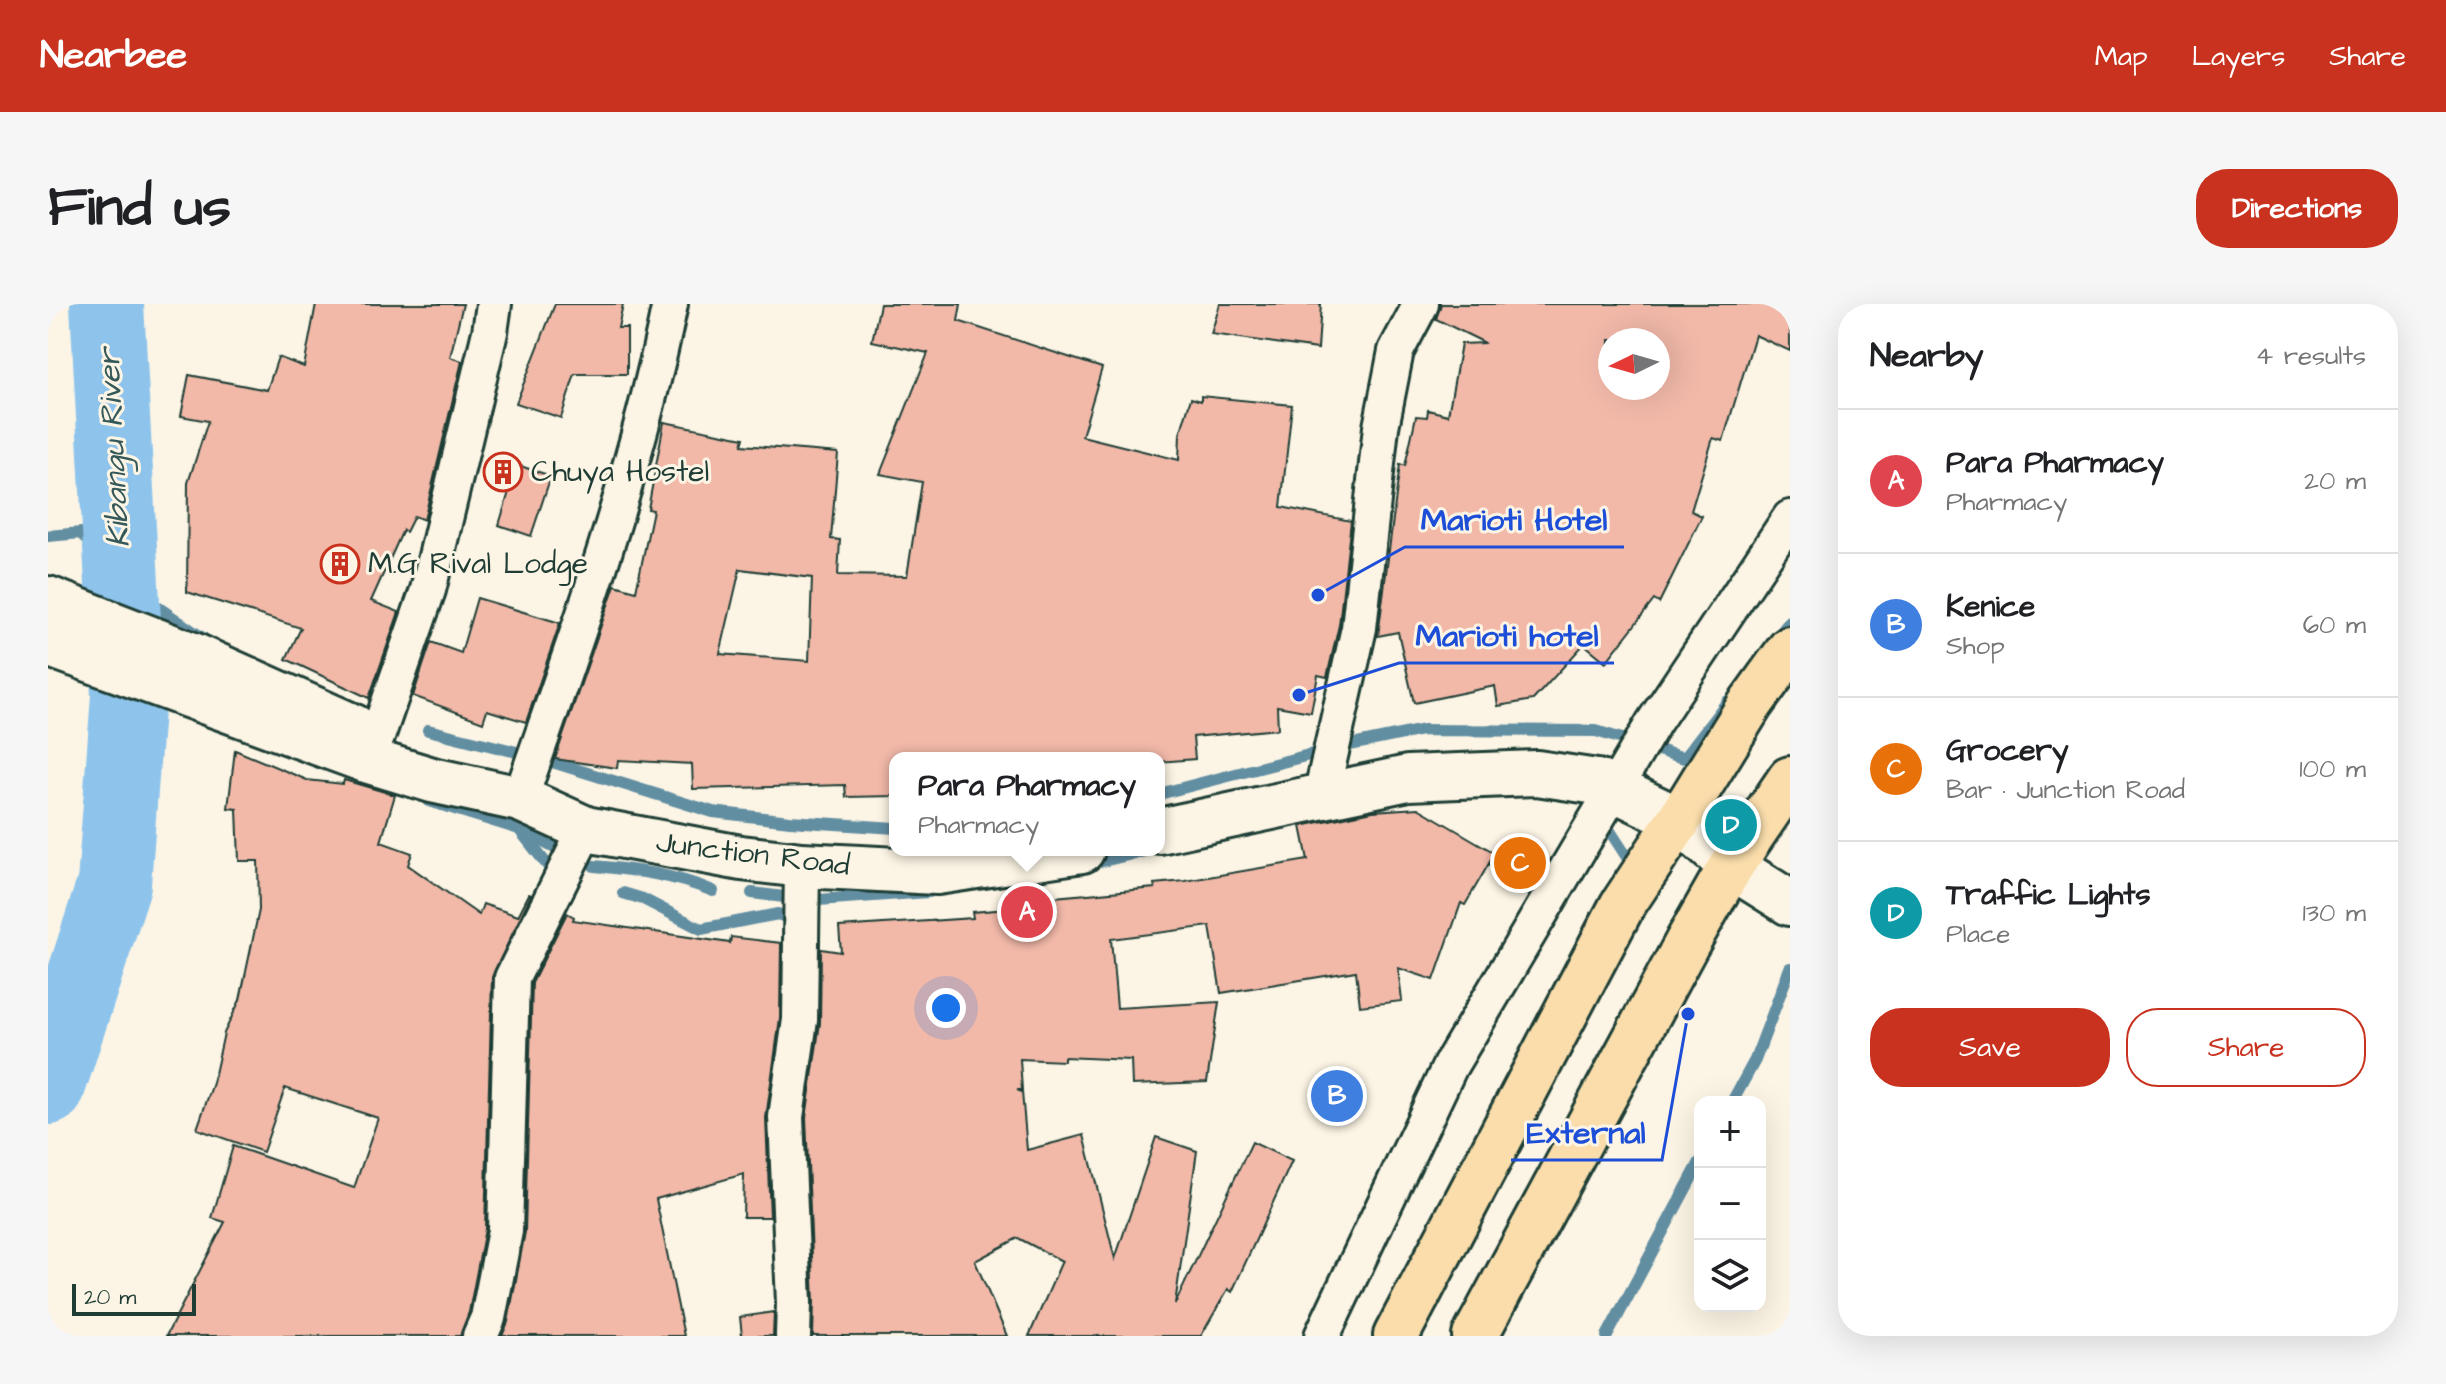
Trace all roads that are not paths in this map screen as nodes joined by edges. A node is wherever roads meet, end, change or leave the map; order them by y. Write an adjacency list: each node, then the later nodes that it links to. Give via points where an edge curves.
1 (494, 304): 9 (street, via 428,590)
2 (670, 304): 14 (street, via 658,366 586,611)
3 (1421, 304): 13 (street, via 1396,351 1381,427 1359,628)
4 (1790, 518): 12 (street)
5 (48, 599): 8 (main road)
6 (48, 644): 8 (main road)
7 (1790, 649): 15 (main road)
8 (190, 675): 9 (main road, Junction Road); 11 (main road, Junction Road, via 366,760)
9 (377, 737): 11 (main road, Junction Road)
10 (1790, 779): 20 (main road)
11 (432, 780): 14 (main road, Junction Road)
12 (1615, 789): 13 (main road, via 1537,773 1478,774 1408,778); 15 (main road); 25 (street, via 1450,1066)
13 (1321, 796): 17 (main road)
14 (520, 799): 16 (main road, Junction Road)
15 (1679, 820): 20 (main road); 26 (main road, via 1622,906)
16 (586, 829): 19 (main road, Junction Road); 23 (street, via 512,978 505,1231)
17 (1165, 830)
18 (1042, 856): 19 (main road, Junction Road, via 937,872)
19 (802, 865): 24 (street, via 800,1020 786,1117)
20 (1731, 866): 21 (main road); 22 (main road)
21 (1790, 903)
22 (1498, 1316): 27 (main road)
23 (480, 1336)
24 (793, 1336)
25 (1322, 1336)
26 (1396, 1336)
27 (1475, 1336)

